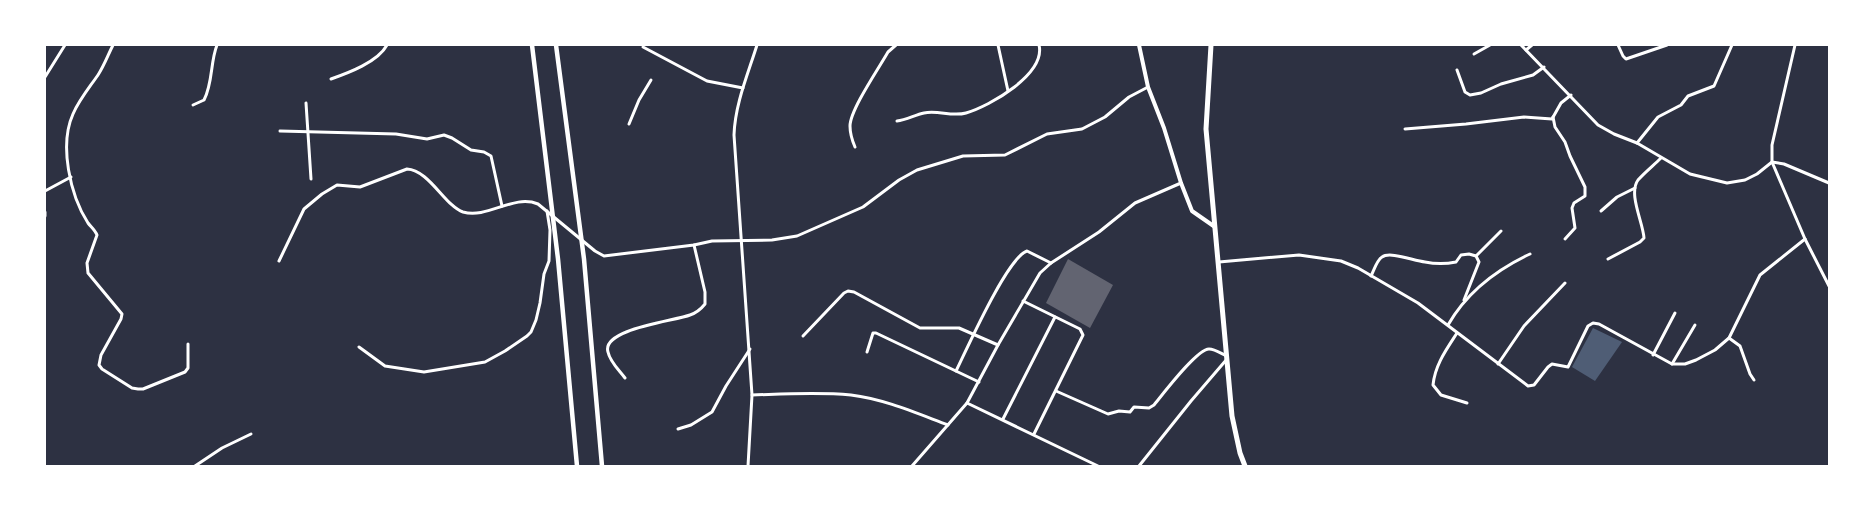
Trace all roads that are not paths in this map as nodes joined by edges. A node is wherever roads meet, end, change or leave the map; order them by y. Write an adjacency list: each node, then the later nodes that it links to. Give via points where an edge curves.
1 (65, 45): 25 (street)
2 (113, 45): 44 (street, via 98,75 78,104 69,125 66,142)
3 (217, 45): 33 (street, via 212,59 208,91 204,100)
4 (387, 45): 26 (street, via 371,60)
5 (532, 45): 103 (main road, via 558,259)
6 (556, 45): 104 (main road, via 584,259)
7 (757, 45): 29 (street)
8 (896, 45): 41 (street, via 888,52 852,115 851,138)
9 (998, 45): 30 (street)
10 (1039, 45): 30 (street, via 1040,56 1035,67)
11 (1139, 45): 28 (street)
12 (1211, 45): 55 (main road, via 1206,129)
13 (1490, 45): 22 (street)
14 (1521, 45): 21 (street)
15 (1532, 45): 21 (street)
16 (1618, 45): 17 (street, via 1626,59)
17 (1667, 45)
18 (1732, 45): 40 (street, via 1714,86 1688,96 1681,105 1658,118)
19 (1795, 45): 43 (street, via 1772,145)
20 (643, 47): 29 (street, via 707,81)
21 (1526, 50): 23 (street)
22 (1474, 54)
23 (1544, 67): 24 (street, via 1533,75 1470,95 1465,92); 31 (street)
24 (1457, 70)
25 (45, 77)
26 (331, 79)
27 (651, 80): 36 (street)
28 (1148, 87): 46 (street); 59 (street, via 1129,96 1105,117 1082,129 1047,134 1005,155 963,156 917,170 853,213 797,236 772,240)
29 (743, 88): 59 (street, via 734,122)
30 (1008, 91): 35 (street, via 966,113 924,113)
31 (1570, 95): 34 (street); 40 (street, via 1598,125)
32 (306, 103): 39 (street)
33 (193, 105)
34 (1553, 118): 37 (street, via 1524,117); 57 (street, via 1585,187 1585,196 1574,203 1572,208 1575,228)
35 (897, 121)
36 (629, 124)
37 (1405, 129)
38 (280, 131): 39 (street)
39 (308, 132): 45 (street); 50 (street, via 396,134 427,139 449,136 471,150 491,156)
40 (1637, 143): 42 (street)
41 (856, 147)
42 (1661, 158): 43 (street, via 1690,174 1733,183 1757,174); 48 (street, via 1638,181)
43 (1772, 162): 47 (street, via 1784,164); 58 (street)
44 (71, 177): 49 (street); 80 (street, via 80,206 97,235 87,263 88,273 122,314 101,355 99,365 132,388 143,389 186,372)
45 (311, 179)
46 (1181, 183): 55 (street, via 1192,211); 66 (street, via 1141,199 1099,232)
47 (1829, 183)
48 (1635, 188): 52 (street, via 1617,197); 63 (street, via 1644,238)
49 (45, 191)
50 (502, 206): 51 (street, via 527,201 538,204); 64 (street, via 480,212 459,210 413,169 360,187 337,185 306,207)
51 (547, 211): 60 (street, via 594,251 604,256); 82 (street, via 550,230 549,261 534,326 527,336 485,362 424,372 385,366)
52 (1601, 211)
53 (45, 212): 54 (street)
54 (45, 216)
55 (1216, 227): 65 (main road)
56 (1501, 231): 62 (street)
57 (1565, 239)
58 (1806, 239): 69 (street); 79 (street, via 1760,275)
59 (742, 240): 60 (street, via 712,241); 83 (street)
60 (694, 245): 90 (street, via 705,292 705,304 691,315 628,331 610,342 608,354)
61 (1530, 254): 70 (street, via 1495,273)
62 (1476, 256): 67 (street, via 1465,253 1456,262 1427,263 1397,255 1386,255 1381,257); 70 (street, via 1479,262)
63 (1608, 259)
64 (279, 261)
65 (1219, 262): 67 (street, via 1299,255 1316,256 1340,261); 86 (main road)
66 (1050, 263): 71 (street, via 1040,273); 76 (street, via 1024,252 997,288)
67 (1371, 276): 74 (street, via 1418,303)
68 (1564, 283): 87 (street, via 1524,326)
69 (1829, 286)
70 (1464, 300): 74 (street)
71 (1023, 301): 73 (street); 81 (street)
72 (1675, 313): 85 (street)
73 (1055, 317): 93 (street, via 1080,329 1083,335); 97 (street)
74 (1448, 325): 77 (street)
75 (1695, 325): 88 (street)
76 (975, 334): 78 (street, via 952,327 920,328 848,291); 81 (street); 89 (street)
77 (1457, 334): 87 (street); 96 (street, via 1436,368 1433,385 1441,395)
78 (803, 336)
79 (1729, 338): 88 (street, via 1715,350 1696,360 1685,364); 91 (street, via 1740,346)
80 (188, 344)
81 (998, 345): 92 (street)
82 (359, 347)
83 (750, 349): 94 (street); 99 (street, via 712,412 691,425)
84 (867, 352): 89 (street, via 873,333 876,333)
85 (1653, 355): 87 (street, via 1593,323 1588,326 1568,367 1552,364 1531,387); 88 (street)
86 (1227, 357): 93 (street, via 1206,350 1190,361 1154,405 1149,408 1134,407 1130,412 1108,414); 108 (street); 109 (main road, via 1232,416)
87 (1498, 364)
88 (1672, 364)
89 (956, 371): 92 (street)
90 (625, 378)
91 (1754, 380)
92 (979, 382): 95 (street)
93 (1056, 390): 101 (street)
94 (752, 394): 98 (street, via 806,393 852,396 888,404); 105 (street)
95 (967, 403): 97 (street); 98 (street)
96 (1467, 403)
97 (1002, 419): 101 (street)
98 (948, 425): 106 (street)
99 (678, 429)
100 (251, 434): 102 (street, via 222,448)
101 (1034, 434): 107 (street)
102 (195, 466)
103 (577, 466)
104 (602, 466)
105 (748, 466)
106 (912, 466)
107 (1098, 466)
108 (1139, 466)
109 (1245, 466)

